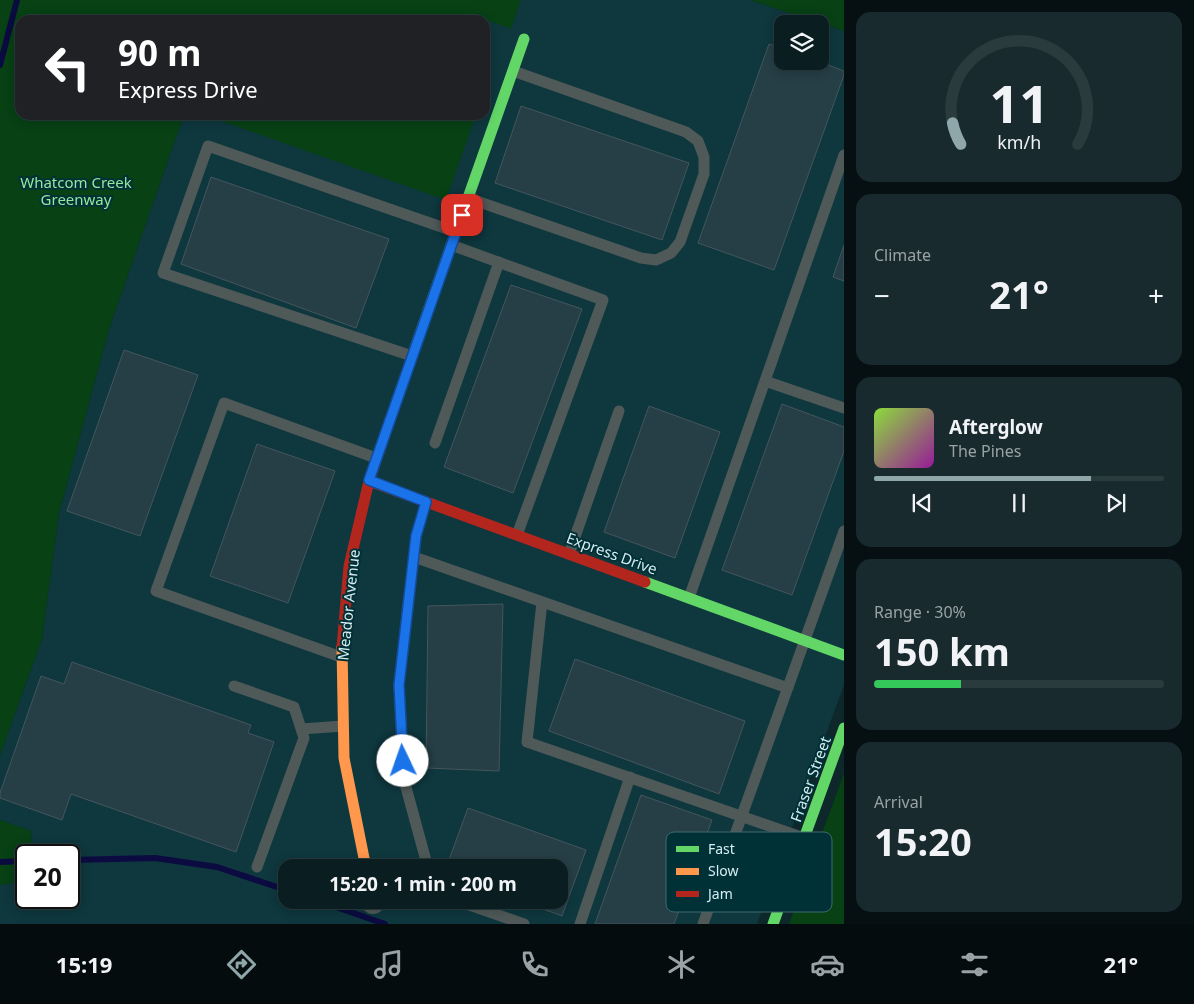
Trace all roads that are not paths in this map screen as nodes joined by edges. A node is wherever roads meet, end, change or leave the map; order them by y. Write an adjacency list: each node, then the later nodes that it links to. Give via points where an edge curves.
1 (524, 39): 2 (street, Meador Avenue)
2 (513, 71): 4 (street, Meador Avenue); 4 (lane, via 686,132 698,141 704,157 704,174 680,242 671,253 656,260 641,258)
3 (844, 155): 9 (lane)
4 (468, 198): 5 (street, Meador Avenue)
5 (456, 232): 6 (street, Meador Avenue); 8 (lane, via 208,146 201,164 163,272)
6 (451, 245): 7 (lane); 8 (street, Meador Avenue)
7 (500, 262): 12 (lane); 17 (lane, via 603,300)
8 (412, 356): 13 (street, Meador Avenue)
9 (765, 381): 10 (lane); 20 (lane)
10 (844, 408)
11 (620, 411): 18 (lane)
12 (434, 443)
13 (376, 458): 14 (street, Meador Avenue); 24 (lane, via 224,403 156,592)
14 (369, 480): 15 (street, Express Drive); 24 (street, Meador Avenue, via 349,566)
15 (426, 502): 17 (street, Express Drive); 19 (lane, via 416,536)
16 (844, 531): 22 (lane)
17 (517, 535): 18 (street, Express Drive)
18 (569, 554): 20 (street, Express Drive)
19 (414, 557): 21 (lane); 36 (lane, via 399,685 404,780)
20 (689, 598): 22 (street, Express Drive)
21 (542, 602): 26 (lane); 30 (lane, via 527,742)
22 (805, 640): 23 (street, Express Drive); 26 (lane)
23 (844, 655)
24 (341, 657): 27 (street, Meador Avenue)
25 (234, 686): 29 (lane, via 294,707)
26 (788, 688): 31 (lane)
27 (343, 726): 29 (lane); 35 (street, Meador Avenue, via 344,758)
28 (844, 728): 34 (street, Fraser Street)
29 (301, 729): 37 (lane, via 304,738)
30 (630, 777): 31 (lane); 43 (lane)
31 (742, 816): 32 (lane); 33 (lane)
32 (736, 832)
33 (787, 832)
34 (806, 832)
35 (364, 859)
36 (426, 859)
37 (257, 867)
38 (473, 909): 41 (lane)
39 (707, 912): 44 (lane)
40 (777, 912): 45 (street, Fraser Street)
41 (496, 920): 42 (lane)
42 (524, 924)
43 (580, 924)
44 (703, 924)
45 (773, 924)

